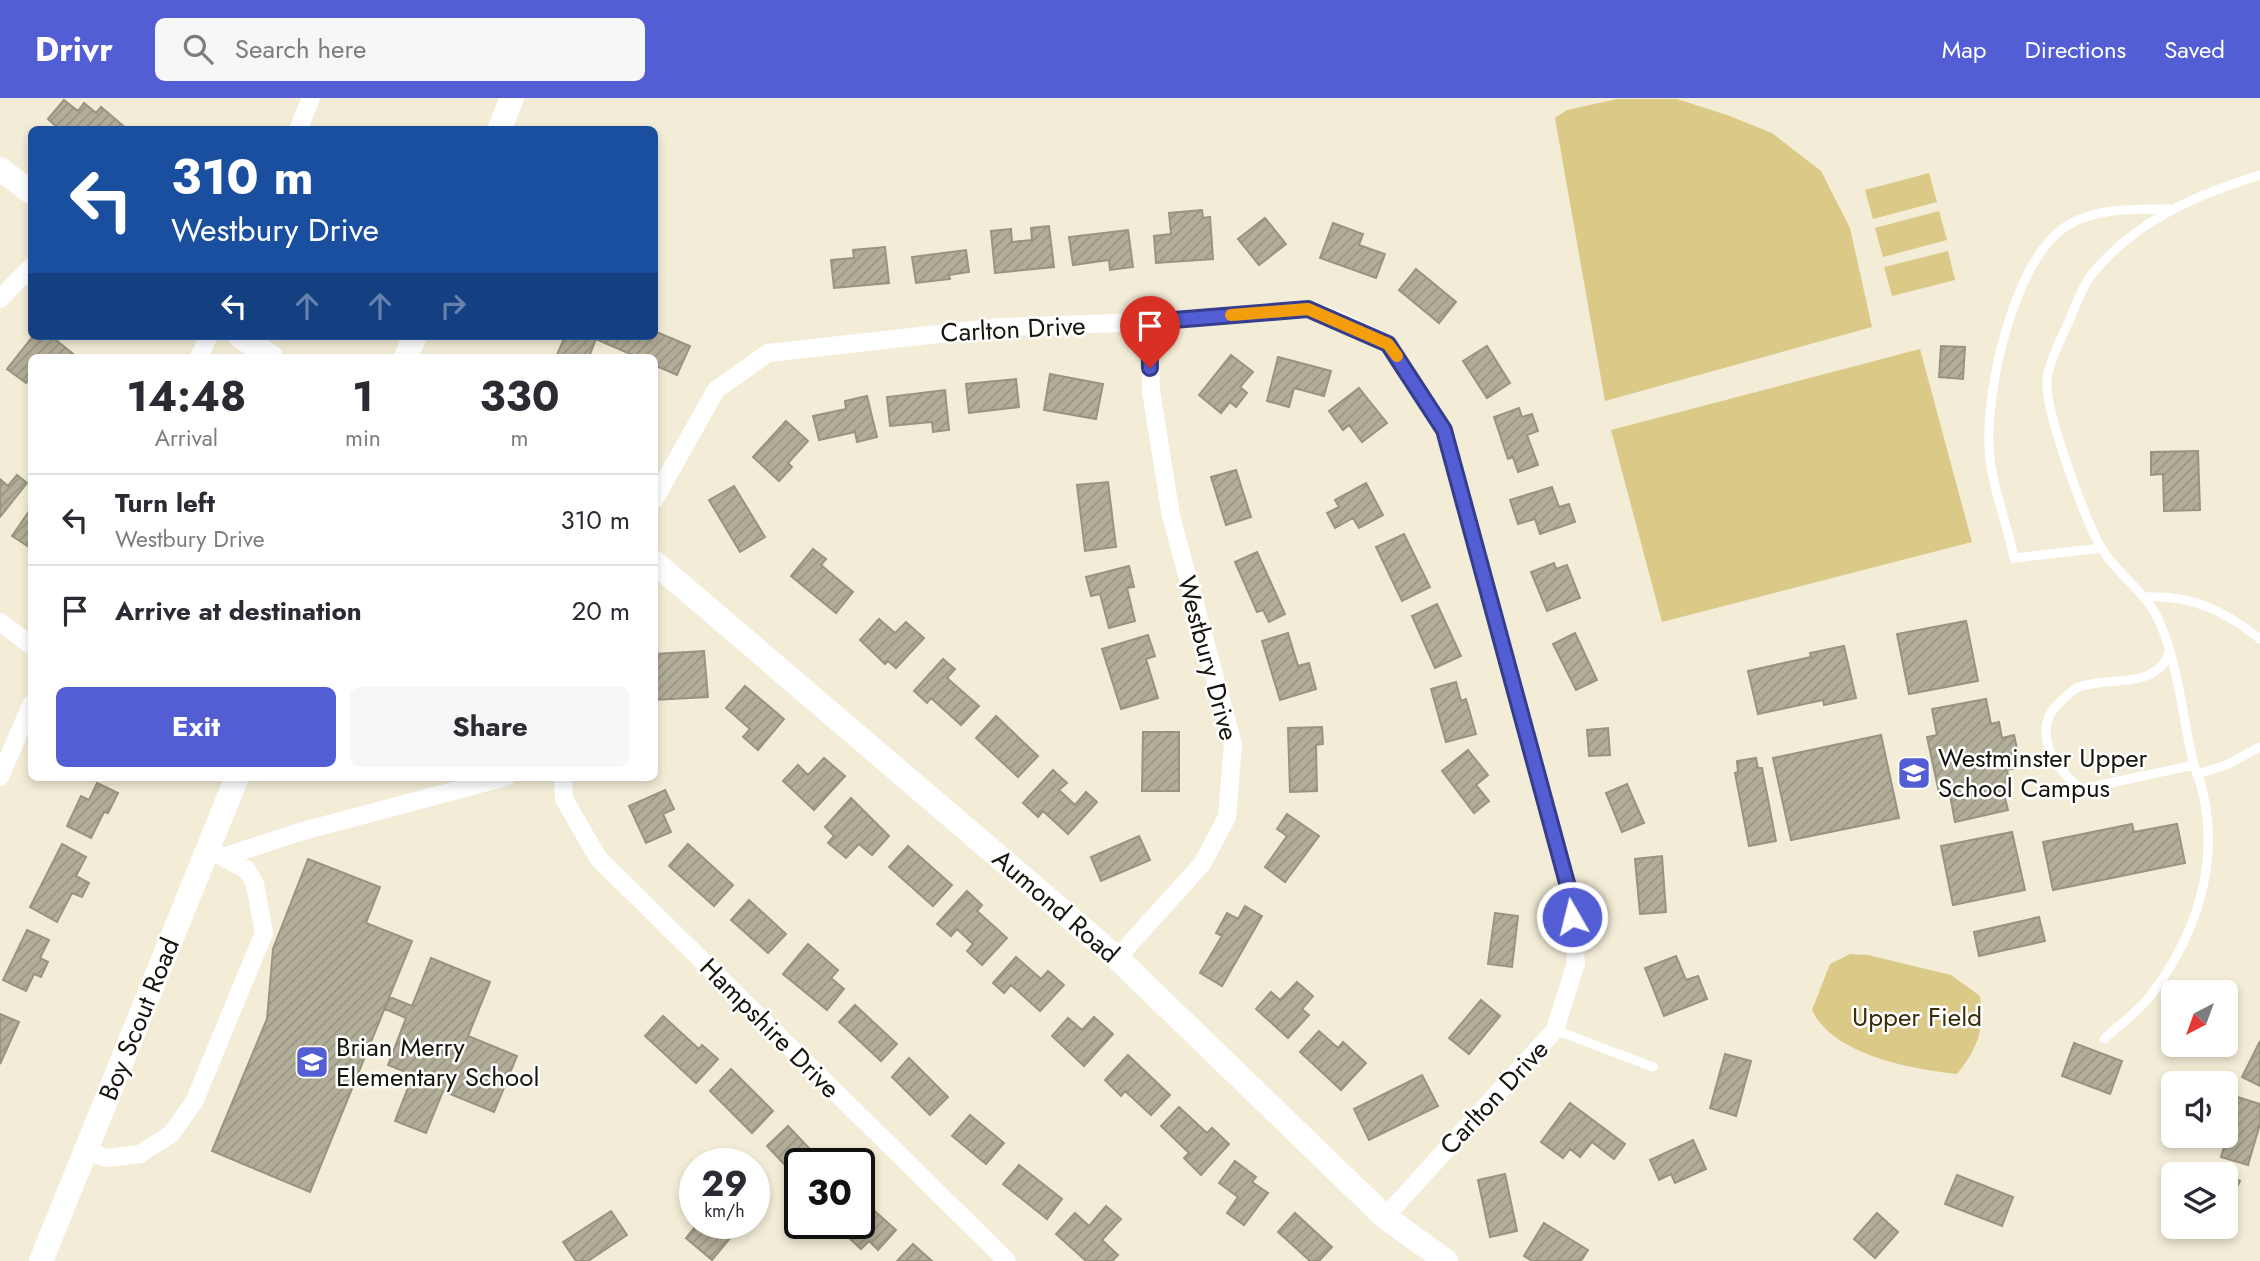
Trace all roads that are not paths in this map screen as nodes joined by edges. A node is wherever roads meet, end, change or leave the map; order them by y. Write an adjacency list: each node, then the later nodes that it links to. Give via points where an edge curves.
1 (311, 98): 3 (street)
2 (512, 98): 4 (street)
3 (300, 126)
4 (501, 126)
5 (0, 169): 7 (street)
6 (2260, 175): 8 (lane)
7 (28, 190)
8 (2172, 209): 15 (lane, via 2133,235 2092,274 2056,350 2047,381 2054,426); 15 (lane, via 2090,216 2063,229 2038,254 2010,320 1992,387 1989,449 2014,558)
9 (28, 269): 10 (street)
10 (0, 299)
11 (1149, 322): 14 (street, Carlton Drive, via 1001,327 768,353 716,390); 30 (street, Westbury Drive, via 1151,391 1171,516 1234,744 1227,817 1202,864); 31 (street, Carlton Drive, via 1308,309 1388,344 1444,430 1570,894 1576,963)
12 (246, 340): 13 (street)
13 (267, 354)
14 (658, 493)
15 (2101, 548): 17 (lane)
16 (658, 565): 30 (street, Aumond Road)
17 (2145, 597): 19 (lane, via 2174,596 2210,606); 21 (lane, via 2159,620)
18 (0, 622): 20 (street)
19 (2260, 639)
20 (28, 643)
21 (2169, 653): 24 (lane); 24 (lane, via 2164,666 2152,675 2077,687 2053,708 2045,728 2050,754 2065,776 2082,789)
22 (28, 713): 25 (street)
23 (2260, 747): 24 (lane, via 2226,765)
24 (2196, 769): 32 (lane, via 2208,818 2208,860 2200,902 2182,945 2150,997)
25 (0, 777)
26 (236, 781): 29 (street, Boy Scout Road)
27 (491, 781): 29 (street)
28 (563, 781): 37 (street, Hampshire Drive, via 564,799 598,858)
29 (215, 853): 34 (street, Boy Scout Road); 34 (street, via 247,870 255,884 264,933 194,1102 171,1134 140,1153 107,1158)
30 (1117, 958): 35 (street, Aumond Road)
31 (1555, 1030): 33 (lane); 35 (street, Carlton Drive)
32 (2104, 1039)
33 (1653, 1067)
34 (86, 1151): 36 (street, Boy Scout Road)
35 (1385, 1217): 38 (street, Aumond Road)
36 (41, 1261)
37 (1007, 1261)
38 (1446, 1261)

